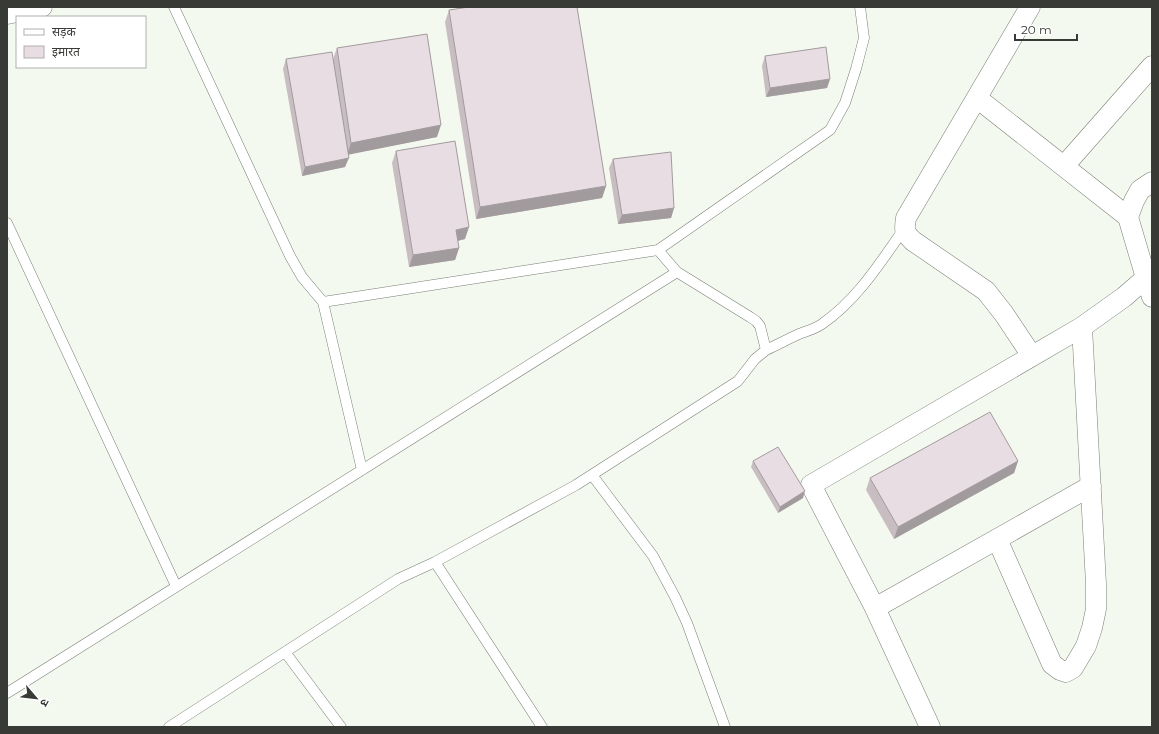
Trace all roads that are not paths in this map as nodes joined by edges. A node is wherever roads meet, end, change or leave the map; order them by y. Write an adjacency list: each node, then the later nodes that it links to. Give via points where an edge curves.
1 (42, 7): 5 (street)
2 (174, 7): 16 (lane, via 290,256 302,277)
3 (860, 7): 13 (lane, via 864,38 860,57 845,103 830,130)
4 (1030, 7): 7 (street)
5 (7, 14)
6 (1152, 66): 8 (street)
7 (977, 98): 8 (street); 12 (street, via 906,218)
8 (1064, 166): 10 (street)
9 (1152, 182): 10 (street, via 1140,190)
10 (1128, 217): 15 (street)
11 (7, 223): 25 (lane)
12 (904, 229): 18 (lane, via 867,281 844,306 812,330); 19 (street, via 913,241 986,291)
13 (658, 250): 14 (lane); 16 (lane)
14 (677, 272): 18 (lane, via 756,322 760,326); 20 (lane)
15 (1149, 288): 17 (street, via 1124,297)
16 (323, 302): 20 (lane)
17 (1082, 327): 19 (street); 22 (street)
18 (766, 350): 21 (lane, via 755,359 738,381)
19 (1032, 356): 26 (street, via 811,485)
20 (362, 470): 25 (lane)
21 (592, 475): 24 (lane); 32 (lane, via 653,556 671,590 687,623)
22 (1091, 486): 23 (street); 23 (street, via 1096,609 1086,646 1073,668 1066,672 1052,664)
23 (997, 539): 26 (street)
24 (435, 562): 27 (lane, via 398,579); 31 (lane)
25 (176, 586): 28 (lane)
26 (875, 608): 33 (street)
27 (285, 652): 29 (lane); 30 (lane)
28 (7, 693)
29 (169, 727)
30 (341, 727)
31 (542, 727)
32 (725, 727)
33 (930, 727)

